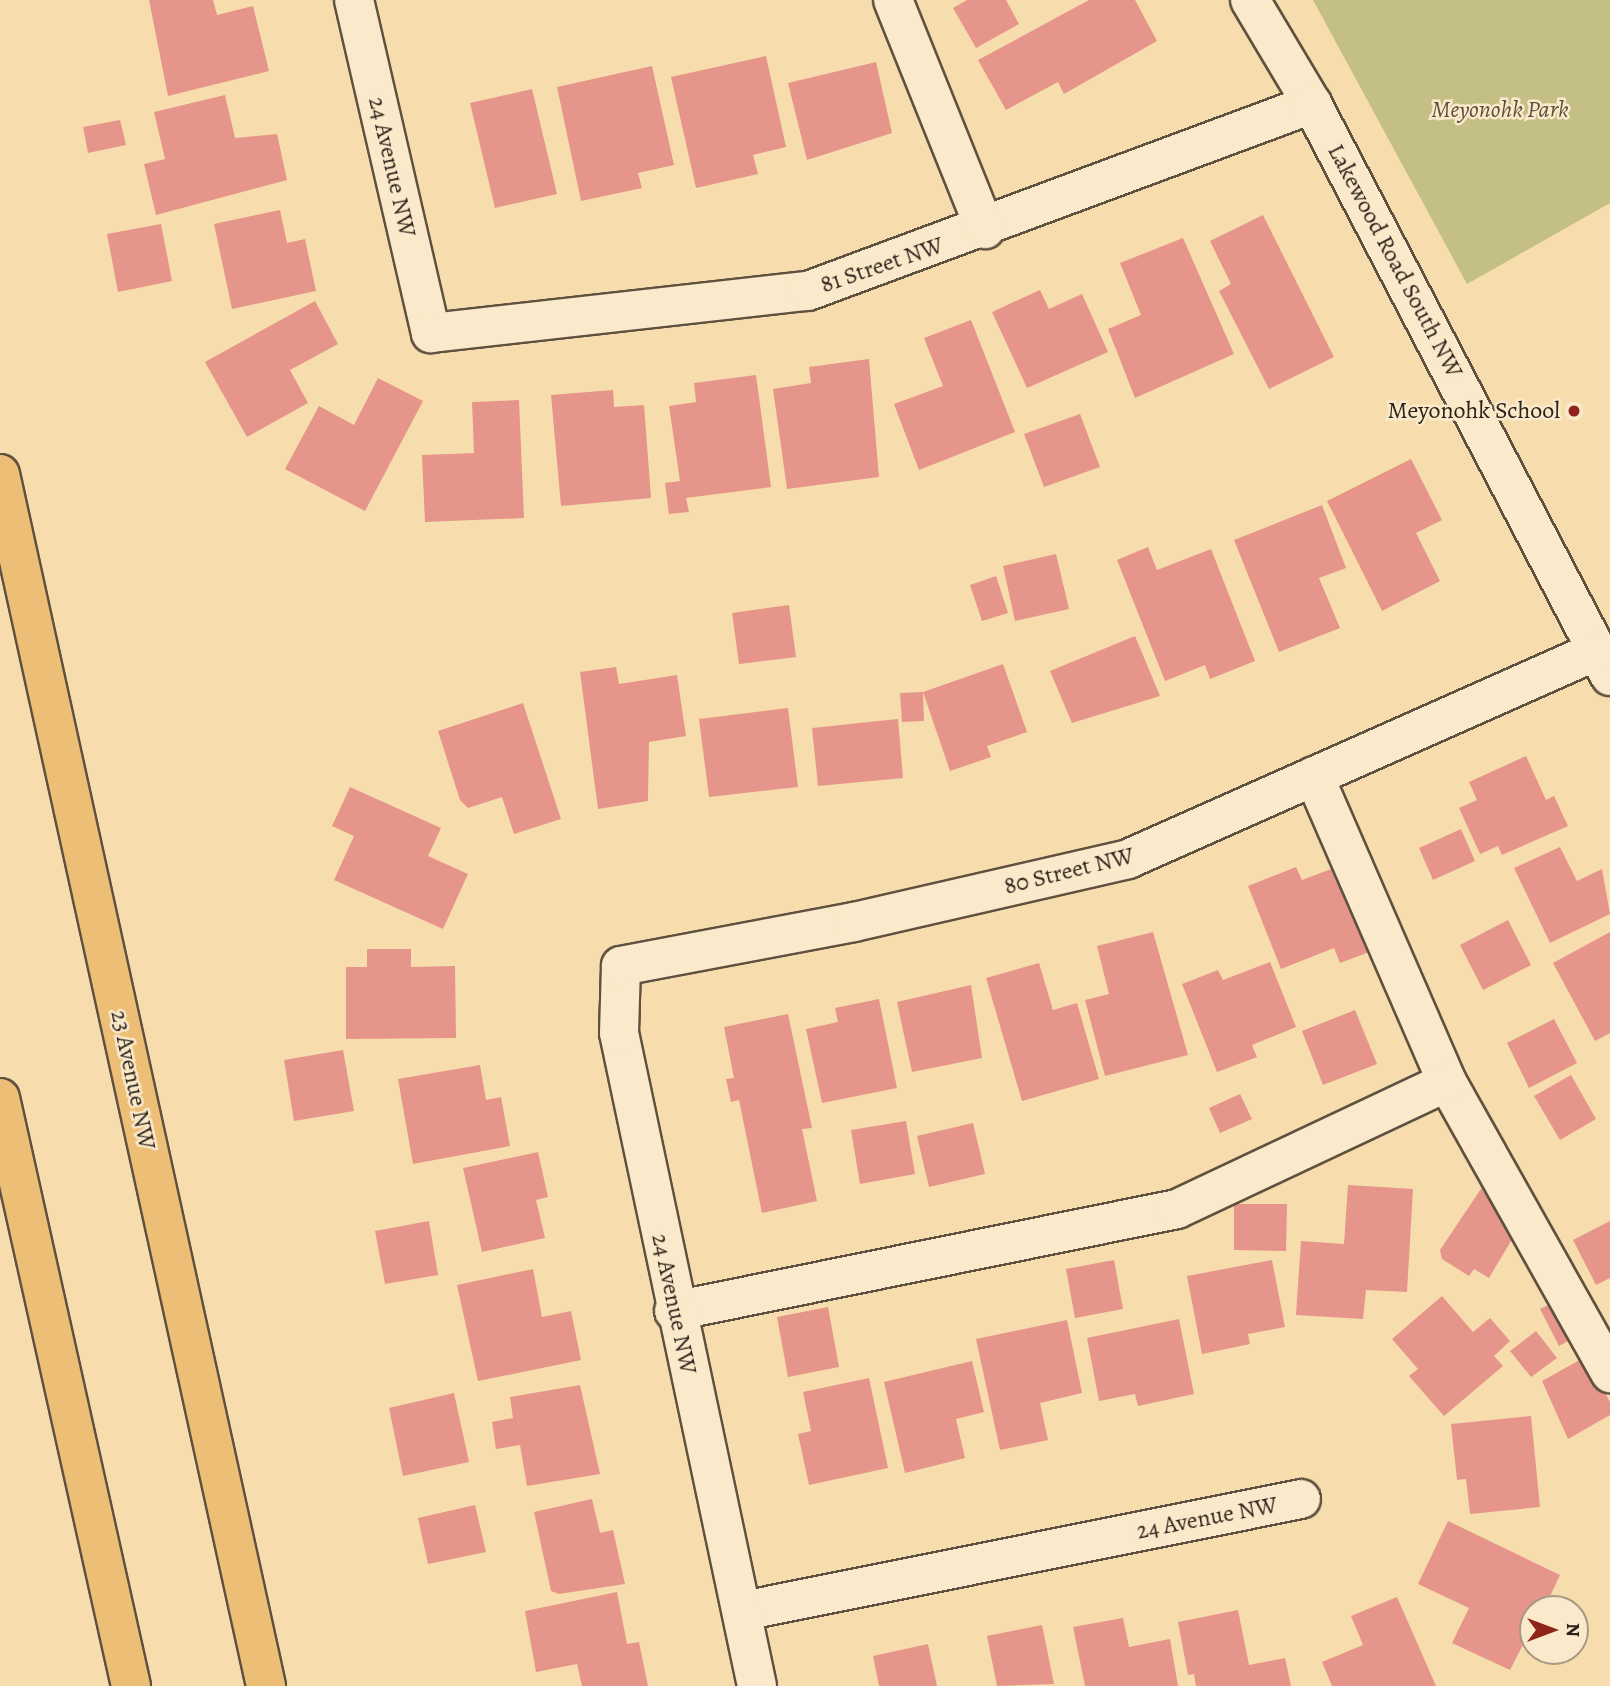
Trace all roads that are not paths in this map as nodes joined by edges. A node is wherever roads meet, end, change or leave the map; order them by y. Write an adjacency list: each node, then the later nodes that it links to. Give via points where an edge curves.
1 (354, 0): 6 (street, 24 Avenue NW)
2 (893, 0): 5 (street)
3 (1250, 0): 4 (street, Lakewood Road South NW)
4 (1312, 104): 5 (street, 81 Street NW); 8 (street, Lakewood Road South NW)
5 (985, 229): 6 (street, 81 Street NW, via 808,291)
6 (430, 333)
7 (0, 474): 18 (main road, 23 Avenue NW)
8 (1603, 664): 9 (street, 80 Street NW)
9 (1314, 776): 10 (street, 80 Street NW, via 1128,859 854,922 621,965); 11 (street)
10 (616, 995): 13 (street, 24 Avenue NW)
11 (1447, 1082): 13 (street, via 1177,1209); 14 (street)
12 (0, 1098): 17 (main road)
13 (674, 1311): 16 (street, 24 Avenue NW)
14 (1610, 1373)
15 (1301, 1499): 16 (street, 24 Avenue NW)
16 (743, 1611): 19 (street, 24 Avenue NW)
17 (131, 1686)
18 (266, 1686)
19 (757, 1686)

